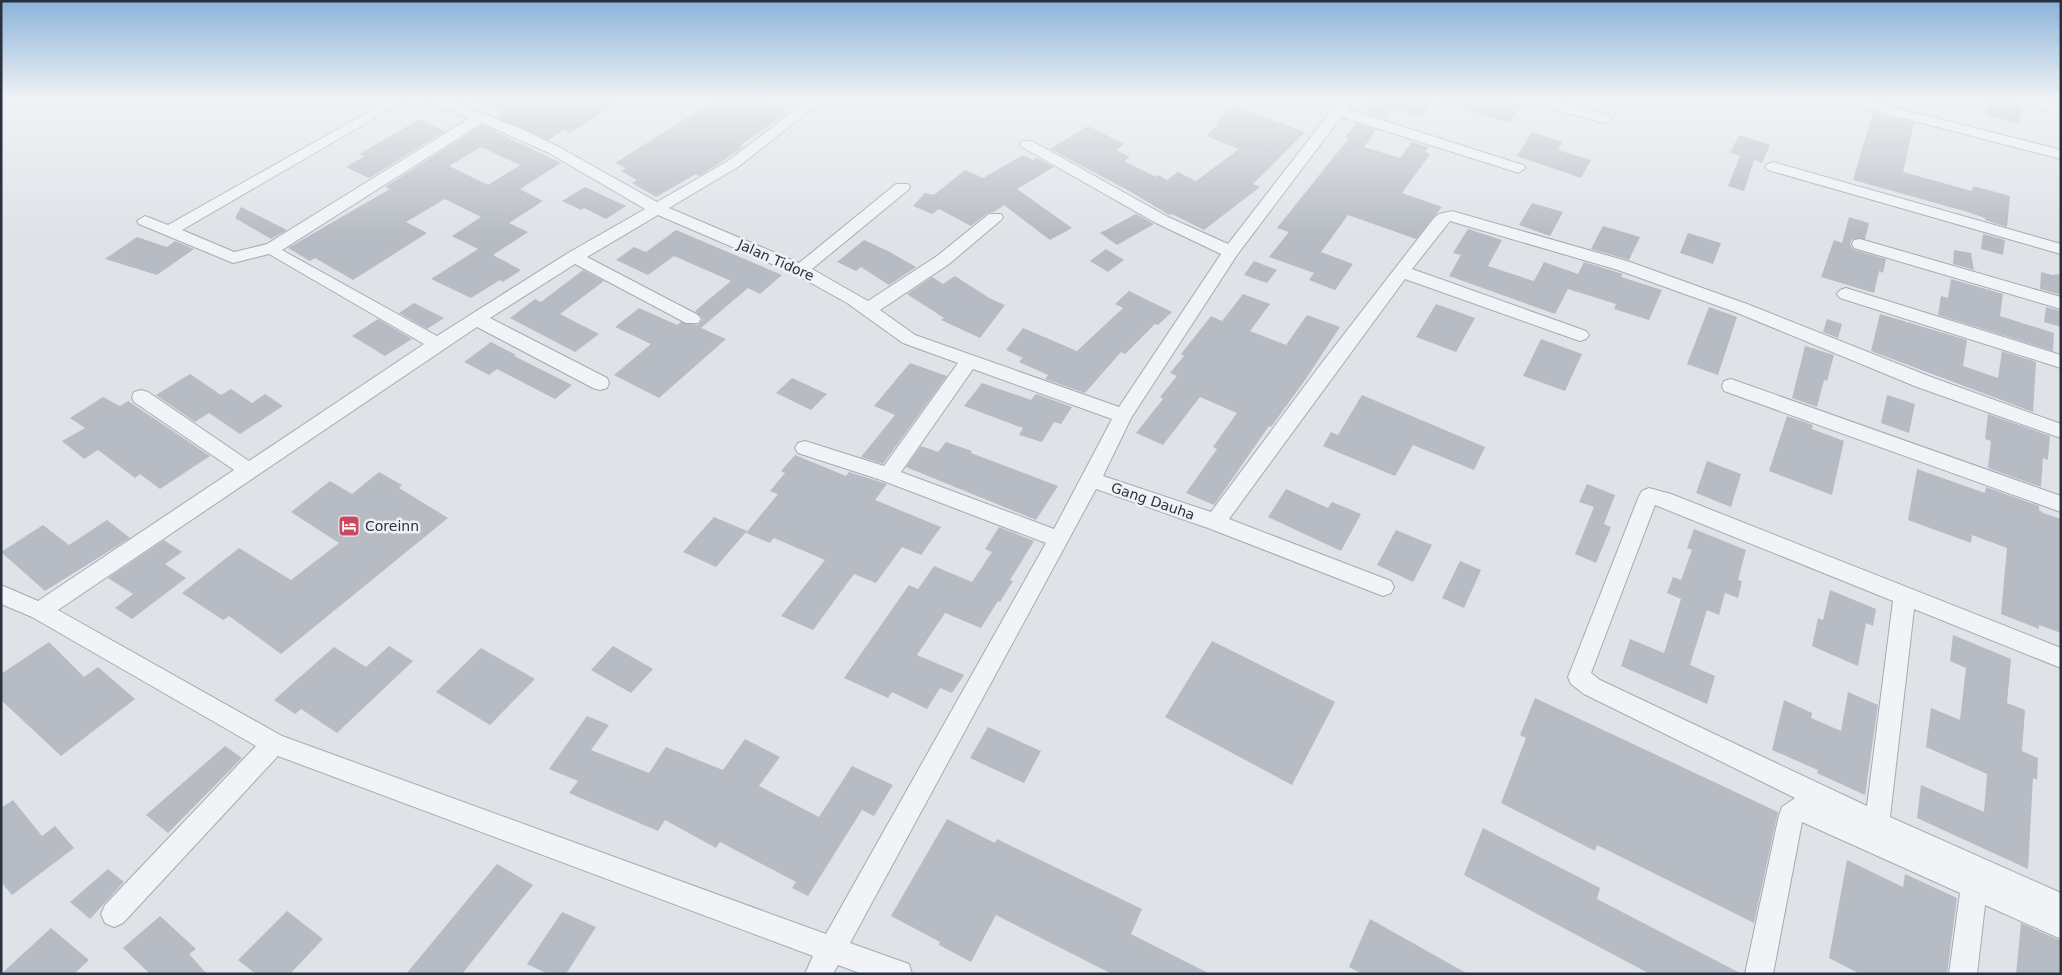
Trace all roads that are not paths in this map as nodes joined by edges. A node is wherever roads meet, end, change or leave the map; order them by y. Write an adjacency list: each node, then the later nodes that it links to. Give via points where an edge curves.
1 (322, 144): 16 (street)
2 (440, 144): 18 (street)
3 (540, 144): 13 (street, Jalan Tidore)
4 (761, 144): 13 (street)
5 (1027, 144): 20 (street, via 1162,220)
6 (1313, 144): 20 (street)
7 (1451, 144): 11 (street)
8 (2017, 144): 9 (street)
9 (2061, 155)
10 (1773, 167): 19 (street)
11 (1518, 168)
12 (902, 187): 22 (street)
13 (656, 208): 21 (street); 22 (street, Jalan Tidore)
14 (994, 217): 26 (street, via 943,260)
15 (146, 221): 16 (street)
16 (169, 231): 18 (street, via 233,258)
17 (1860, 244): 25 (street)
18 (273, 248): 30 (street, via 280,256)
19 (2061, 249)
20 (1231, 252): 36 (street)
21 (574, 257): 27 (street); 28 (street)
22 (801, 270): 26 (street, Jalan Tidore)
23 (1403, 272): 29 (street); 37 (street, via 1445,217 1457,218 1633,270 1741,308 1924,382); 43 (street, via 1327,368)
24 (1846, 294): 32 (street)
25 (2061, 303)
26 (869, 310): 31 (street, Jalan Tidore, via 909,339)
27 (477, 319): 30 (street); 33 (street)
28 (692, 319)
29 (1580, 335)
30 (437, 344): 39 (street)
31 (968, 362): 36 (street, Jalan Tidore); 40 (street)
32 (2061, 362)
33 (600, 383)
34 (1731, 386): 42 (street)
35 (141, 397): 39 (street)
36 (1124, 416): 41 (street)
37 (2061, 430)
38 (805, 448): 40 (street)
39 (248, 470): 48 (street)
40 (888, 475): 44 (street)
41 (1092, 480): 43 (street, Gang Dauha); 44 (street)
42 (2061, 504)
43 (1215, 522): 45 (street, Gang Dauha)
44 (1058, 539): 56 (street)
45 (1383, 587)
46 (1, 594): 48 (street)
47 (1905, 595): 49 (street); 51 (street); 51 (street, via 1649,496 1579,677 1600,691 1803,790)
48 (40, 612): 50 (street)
49 (2061, 658)
50 (274, 744): 54 (street); 56 (street)
51 (1877, 822): 53 (street)
52 (1974, 886): 55 (street); 59 (street, via 1813,813 1795,810 1791,816); 60 (street)
53 (2061, 906)
54 (114, 914)
55 (2061, 926)
56 (833, 949): 57 (street); 58 (street)
57 (818, 974)
58 (899, 974)
59 (1758, 974)
60 (1964, 974)

